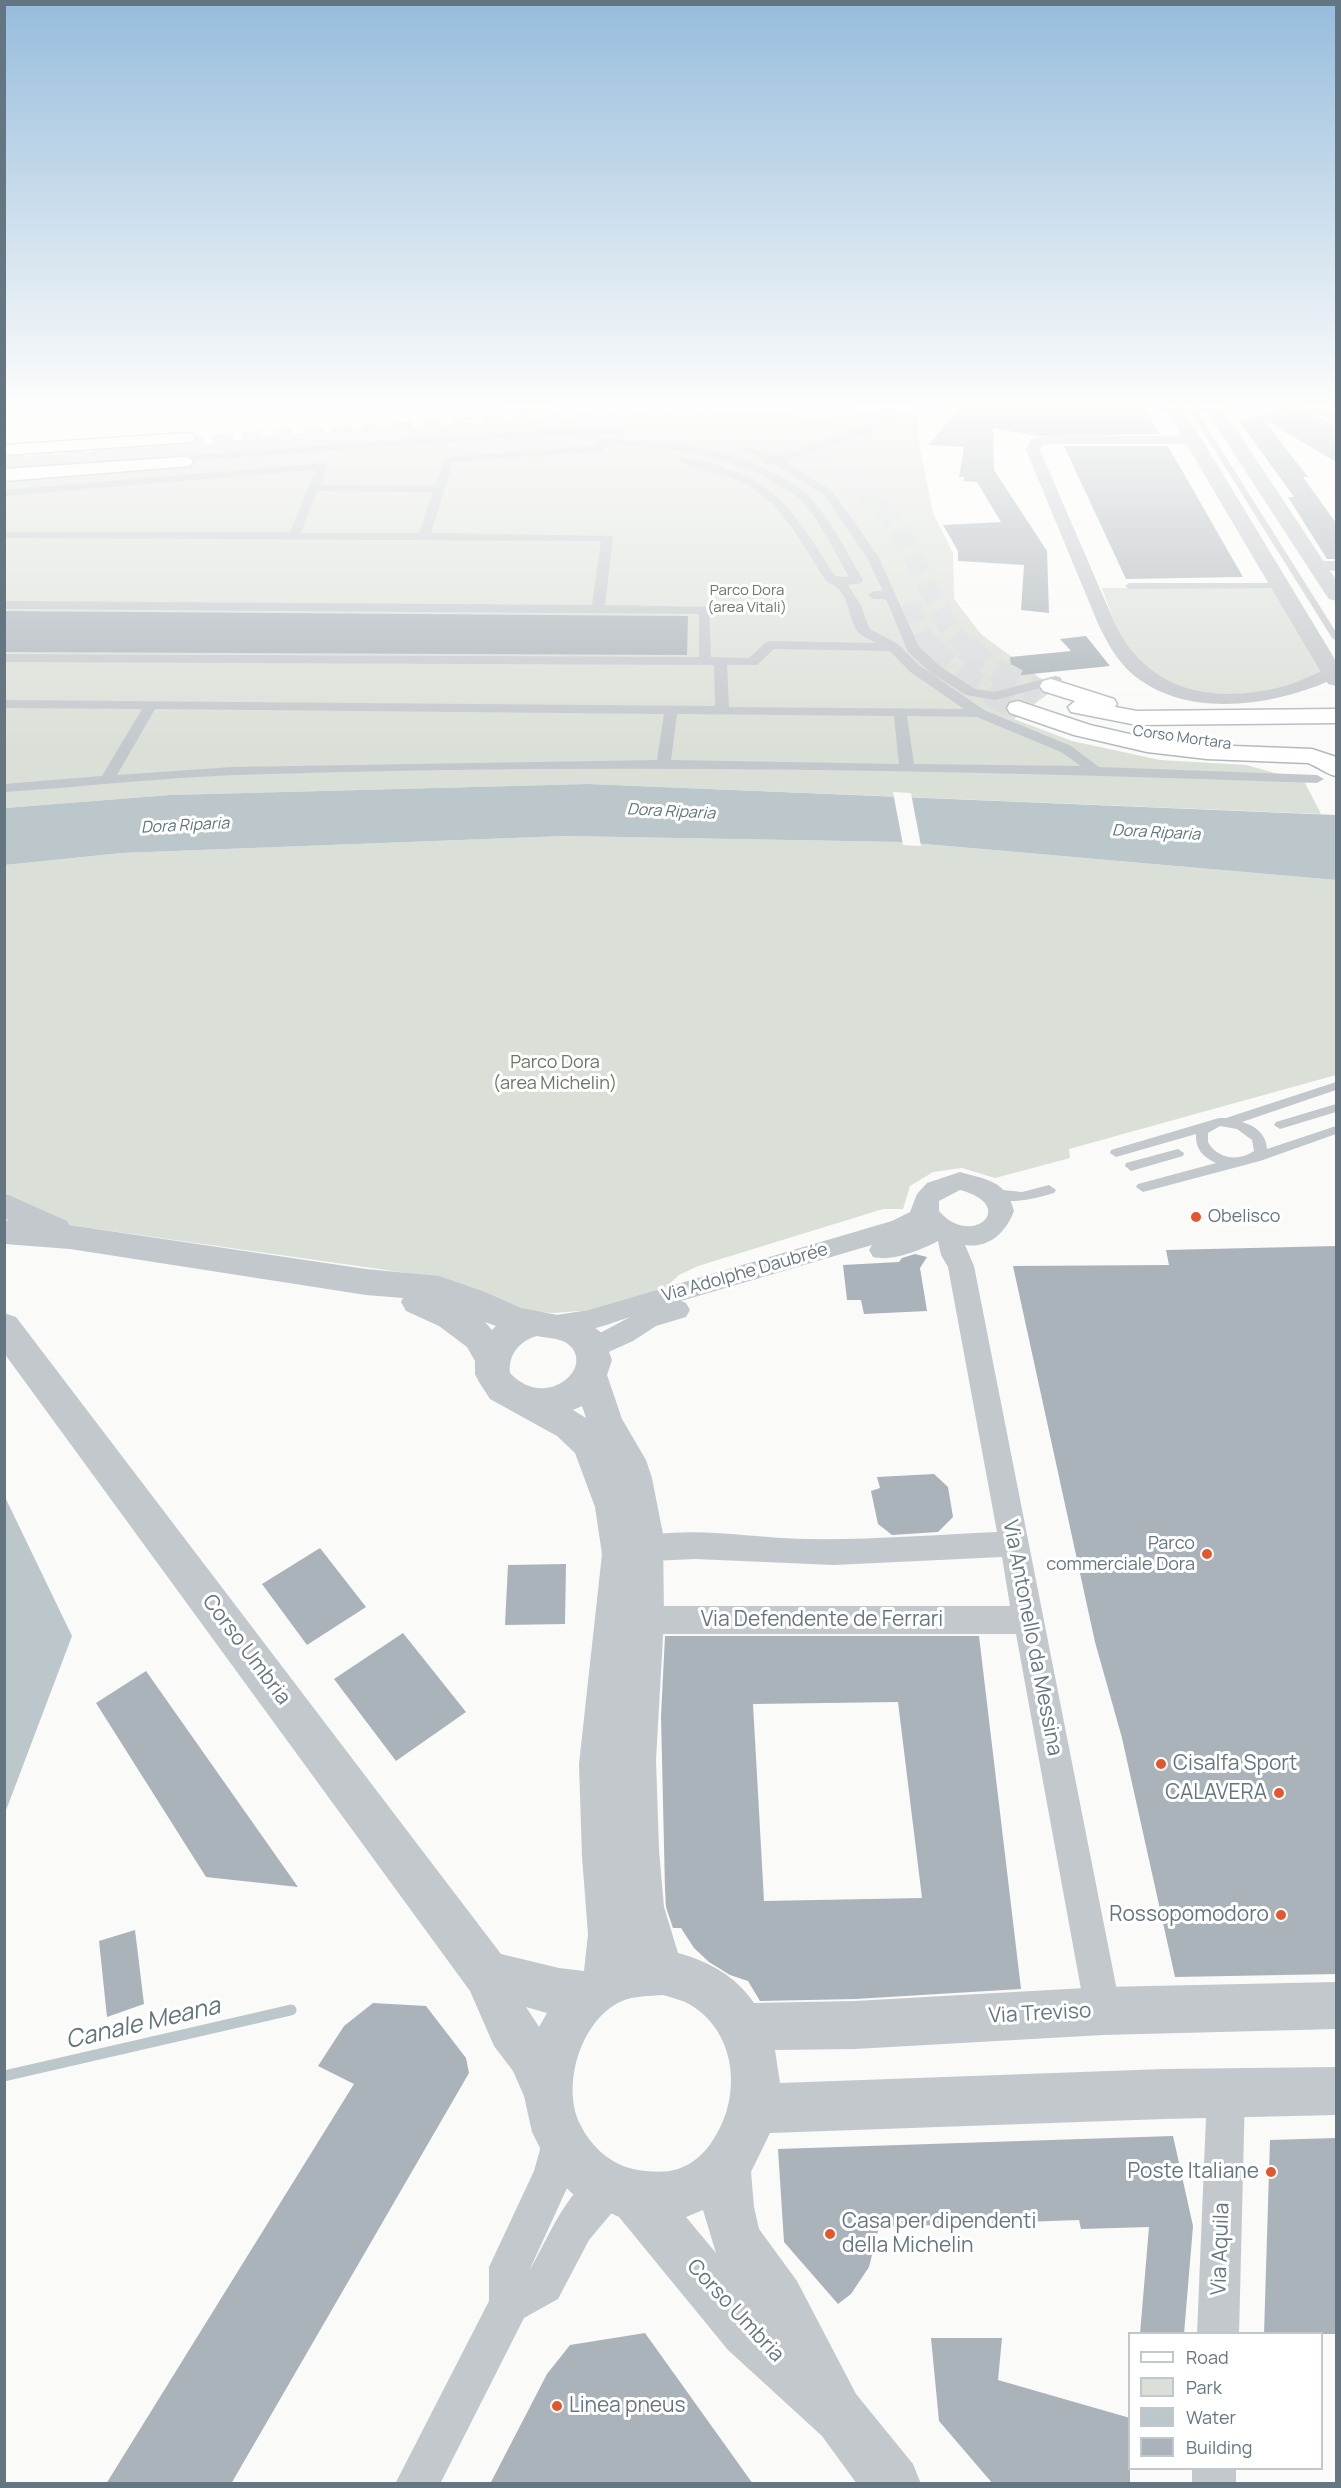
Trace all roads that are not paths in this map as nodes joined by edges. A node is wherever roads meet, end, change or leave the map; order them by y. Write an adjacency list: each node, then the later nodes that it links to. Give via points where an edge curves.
1 (301, 519): 11 (street)
2 (430, 519): 12 (street)
3 (791, 519): 14 (street, via 831,579)
4 (820, 519): 14 (street, via 857,580)
5 (846, 519): 17 (street, via 872,556)
6 (1063, 519): 27 (street, via 1115,640 1137,668 1155,680 1197,695 1266,697)
7 (1240, 519): 16 (street)
8 (1261, 519): 22 (lane)
9 (1294, 519): 13 (street)
10 (4, 535): 11 (street)
11 (294, 536): 12 (street)
12 (424, 537): 21 (street, via 607,538)
13 (1328, 566): 18 (street)
14 (840, 582): 23 (street, via 864,631)
15 (1129, 586): 16 (lane)
16 (1280, 586): 27 (street)
17 (891, 595): 19 (street); 28 (street, via 913,649 936,670 971,692 995,696)
18 (1336, 595)
19 (874, 596)
20 (4, 605): 21 (street)
21 (598, 609): 25 (street, via 705,610)
22 (1336, 638)
23 (893, 647): 26 (street, via 771,645 752,662); 34 (street, via 914,669)
24 (4, 658): 25 (street)
25 (705, 661): 26 (street)
26 (720, 661): 32 (street)
27 (1335, 676)
28 (1039, 694): 35 (main road, Corso Mortara, via 1087,709 1137,718); 36 (main road, Corso Mortara, via 1110,726 1142,734 1234,746); 40 (main road, via 1086,731 1192,751 1312,756 1328,762)
29 (4, 705): 30 (street)
30 (150, 707): 31 (street); 41 (street)
31 (671, 711): 32 (street); 37 (street)
32 (722, 711): 33 (street)
33 (900, 712): 34 (street); 38 (street)
34 (979, 713): 39 (street, via 1066,749)
35 (1336, 716)
36 (1336, 748)
37 (663, 764): 38 (street); 41 (street, via 232,771)
38 (907, 768): 39 (street)
39 (1096, 771): 40 (street)
40 (1327, 774)
41 (107, 780): 42 (street)
42 (4, 788)
43 (1336, 1086): 45 (lane)
44 (1336, 1108): 46 (lane)
45 (1228, 1122): 47 (lane); 51 (lane, via 1247,1128 1260,1140)
46 (1280, 1125)
47 (1206, 1127): 49 (lane); 52 (lane, via 1200,1138 1202,1145 1215,1157)
48 (1336, 1130): 51 (lane)
49 (1116, 1153)
50 (1178, 1153): 53 (lane)
51 (1256, 1158): 52 (lane)
52 (1235, 1163): 54 (lane)
53 (1131, 1166)
54 (1143, 1187)
55 (1049, 1190): 56 (lane)
56 (1006, 1201): 58 (street, Via Adolphe Daubrée, via 973,1183 948,1183 930,1193 926,1201); 60 (street, via 1001,1220)
57 (4, 1204): 61 (street)
58 (938, 1223): 60 (street, via 973,1236); 62 (street, Via Antonello da Messina); 64 (street, Via Adolphe Daubrée, via 919,1218 900,1228 590,1320); 67 (street, Via Adolphe Daubrée, via 932,1233 917,1240 647,1319)
59 (4, 1232): 61 (street)
60 (985, 1233): 62 (street)
61 (70, 1237): 63 (street)
62 (961, 1266): 69 (street, Via Antonello da Messina)
63 (366, 1282): 64 (street, via 439,1289 509,1317); 66 (street, via 457,1318 478,1335)
64 (548, 1323): 66 (street, via 516,1329 502,1340); 67 (street, via 574,1328 586,1337)
65 (4, 1326): 74 (street, Corso Umbria)
66 (491, 1359): 68 (street, via 498,1385 512,1397)
67 (592, 1363): 68 (street, via 576,1393 555,1402); 70 (street, via 605,1422 627,1460 640,1505)
68 (534, 1404): 70 (street, via 570,1426 590,1445)
69 (1013, 1544): 70 (street, via 808,1552); 72 (street, Via Antonello da Messina)
70 (634, 1551): 71 (street)
71 (631, 1614): 72 (street, Via Defendente de Ferrari); 73 (street, via 641,1907); 75 (street, via 607,1683 600,1764 611,1934)
72 (1028, 1620): 77 (street, Via Antonello da Messina)
73 (663, 1972): 75 (street, via 634,1973); 78 (street, via 695,1981 722,2000)
74 (487, 1974): 75 (street, via 559,1992); 79 (street, Corso Umbria)
75 (598, 1989): 79 (street, Corso Umbria, via 562,2028 550,2058)
76 (1336, 2005): 77 (street, Via Treviso)
77 (1103, 2011): 78 (street, Via Treviso)
78 (743, 2027): 82 (street, via 758,2081)
79 (547, 2091): 83 (street, Corso Umbria, via 550,2117)
80 (1336, 2091): 81 (street)
81 (1226, 2092): 82 (street); 87 (street, Via Aquila)
82 (755, 2109): 84 (street, via 744,2139)
83 (560, 2141): 85 (street, Corso Umbria, via 580,2169); 86 (street, via 553,2175 509,2267)
84 (726, 2166): 85 (street, via 700,2186 669,2198); 88 (street, Corso Umbria, via 726,2199 739,2246 792,2323)
85 (621, 2193): 86 (street, via 575,2226 544,2285); 88 (street, Corso Umbria, via 747,2331)
86 (510, 2304): 89 (street)
87 (1218, 2332)
88 (841, 2416): 90 (street, Corso Umbria)
89 (417, 2484)
90 (893, 2484)

